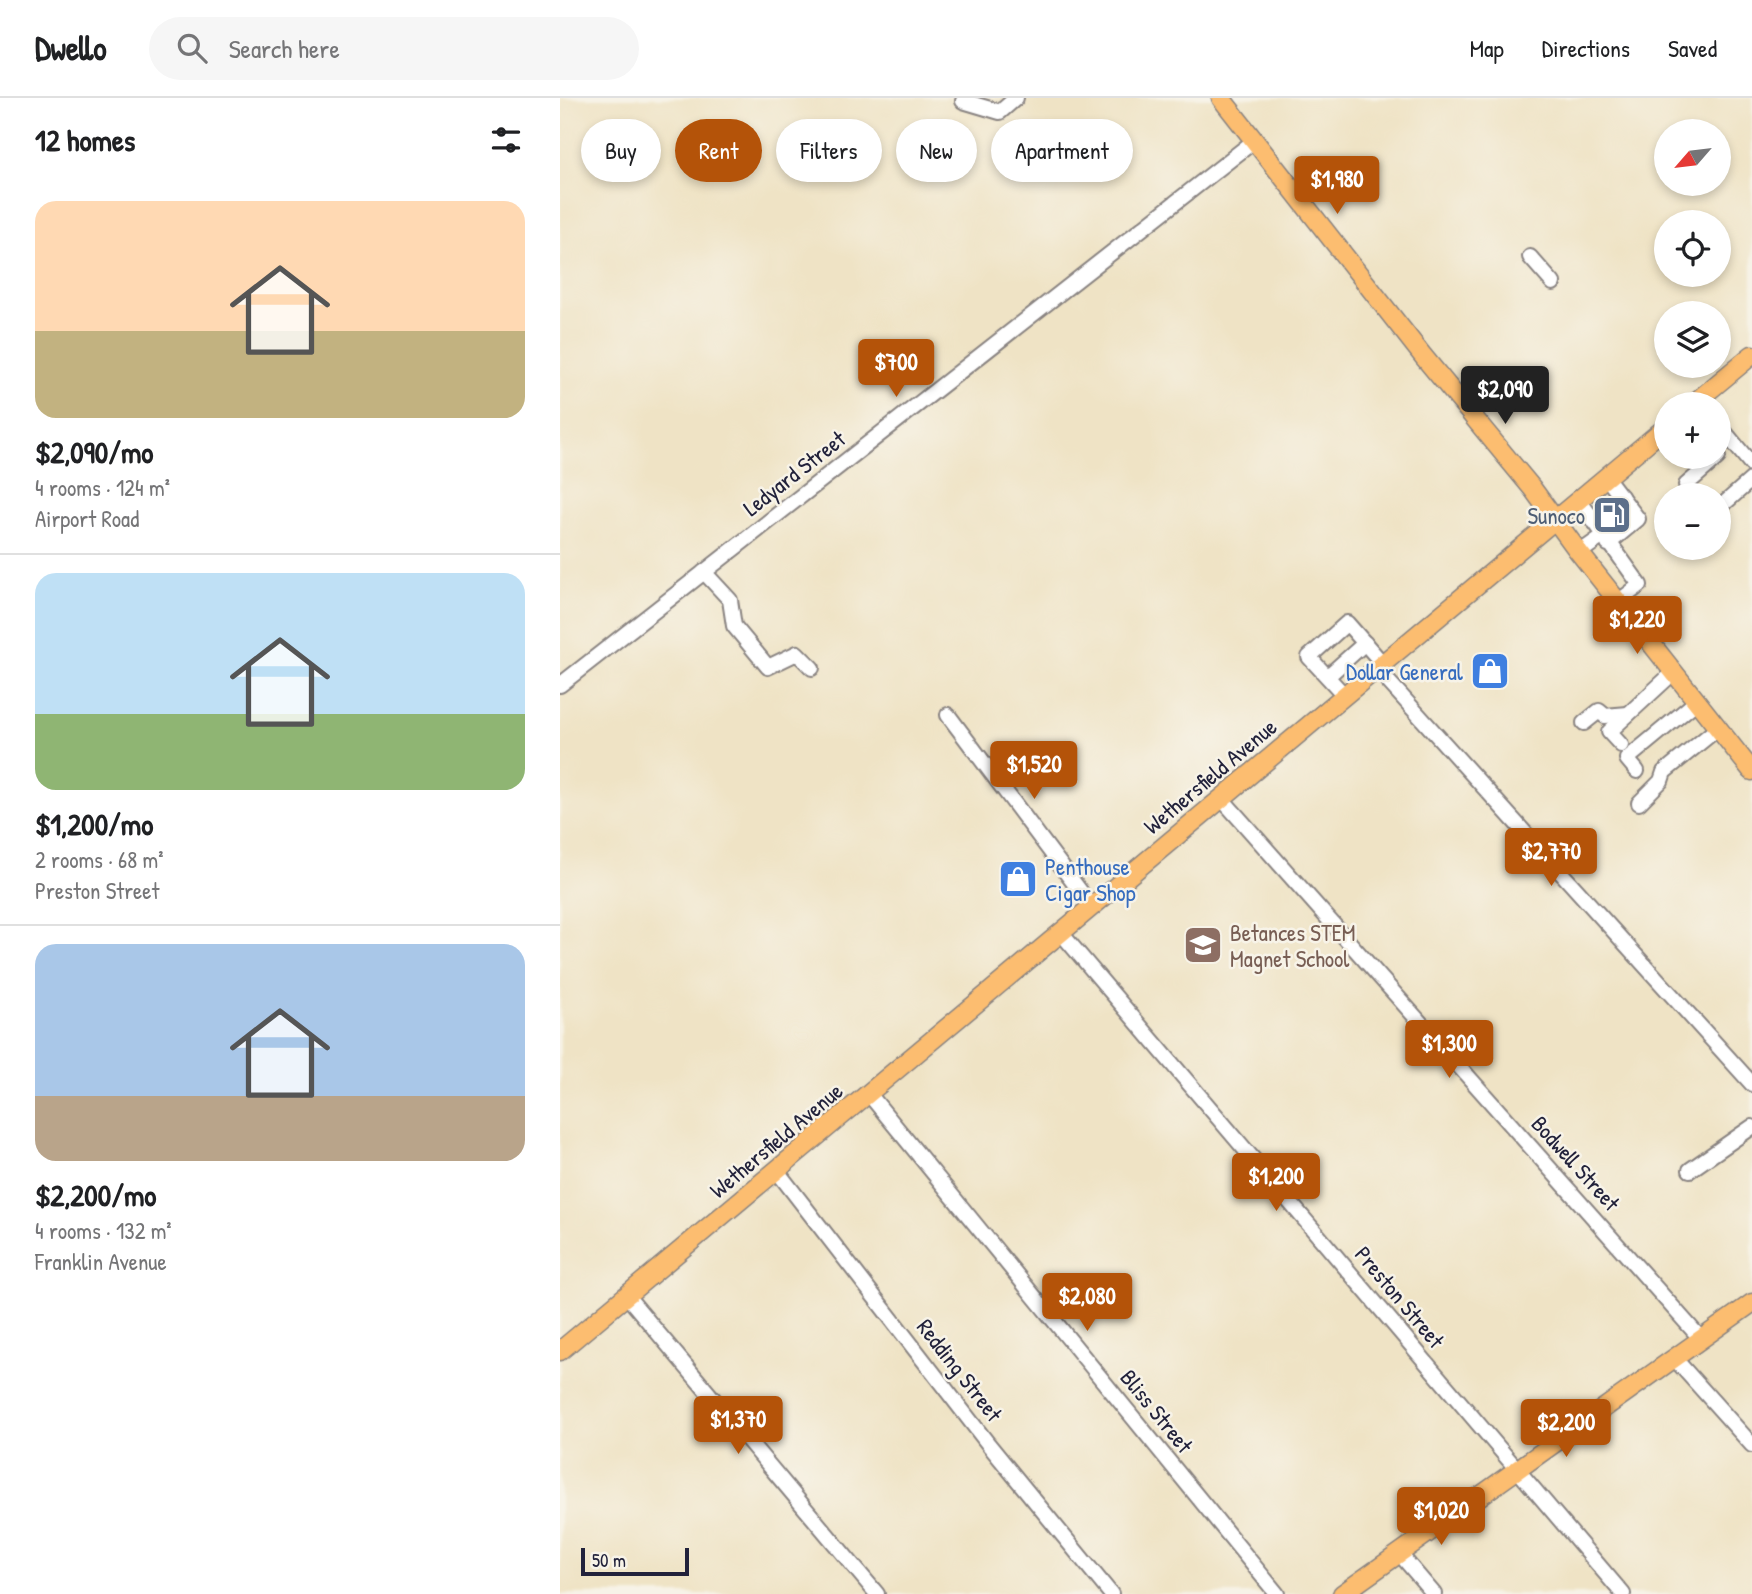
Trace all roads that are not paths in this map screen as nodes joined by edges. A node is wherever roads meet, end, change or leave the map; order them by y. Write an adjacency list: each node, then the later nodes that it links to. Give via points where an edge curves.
1 (1016, 98): 3 (street, via 1000,112)
2 (1221, 98): 4 (main road)
3 (962, 102)
4 (1254, 141): 20 (main road); 24 (street, Ledyard Street)
5 (1530, 257): 6 (street)
6 (1553, 283)
7 (1752, 355): 8 (main road)
8 (1710, 392)
9 (1654, 437): 14 (main road, Wethersfield Avenue)
10 (1731, 440): 11 (street)
11 (1733, 442): 12 (street)
12 (1752, 465)
13 (1704, 469): 16 (street)
14 (1606, 477): 17 (street); 19 (main road, Wethersfield Avenue)
15 (1752, 479): 18 (street)
16 (1688, 483)
17 (1621, 496): 21 (street); 22 (street, via 1638,519)
18 (1731, 498)
19 (1578, 500): 20 (main road, Wethersfield Avenue); 21 (street)
20 (1555, 520): 23 (main road); 27 (main road, Wethersfield Avenue)
21 (1592, 520): 22 (street)
22 (1605, 540): 23 (street); 25 (street, via 1640,585)
23 (1579, 553): 25 (main road)
24 (704, 572): 28 (street, via 730,600 734,626 768,667 797,653); 31 (street, Ledyard Street)
25 (1618, 602): 29 (main road)
26 (1365, 643): 27 (street); 30 (street); 30 (street, via 1347,622 1309,657)
27 (1380, 666): 32 (main road, Wethersfield Avenue); 45 (street)
28 (812, 668)
29 (1674, 672): 33 (main road); 34 (street)
30 (1328, 676): 32 (street)
31 (560, 685)
32 (1345, 696): 41 (main road, Wethersfield Avenue)
33 (1697, 701): 37 (main road); 39 (street, via 1627,759)
34 (1628, 714): 36 (street, via 1605,716 1599,710); 38 (street, via 1609,732)
35 (948, 715): 43 (street)
36 (1584, 723)
37 (1718, 728): 40 (main road); 42 (street, via 1664,772)
38 (1621, 745)
39 (1637, 771)
40 (1752, 771)
41 (1222, 799): 43 (main road, Wethersfield Avenue); 52 (street, Bodwell Street)
42 (1639, 803)
43 (1092, 907): 44 (main road, Wethersfield Avenue)
44 (1061, 933): 46 (main road, Wethersfield Avenue); 56 (street, Preston Street)
45 (1752, 1084)
46 (869, 1094): 49 (main road, Wethersfield Avenue); 60 (street, Bliss Street)
47 (1752, 1127): 48 (street)
48 (1690, 1170)
49 (777, 1171): 50 (main road, Wethersfield Avenue); 59 (street, Redding Street)
50 (627, 1296): 53 (main road, Wethersfield Avenue); 58 (street)
51 (1752, 1303): 52 (main road)
52 (1701, 1339): 54 (main road)
53 (560, 1351)
54 (1674, 1358): 55 (street); 56 (main road)
55 (1752, 1445)
56 (1518, 1469): 57 (main road); 63 (street, Preston Street)
57 (1399, 1553): 61 (main road); 62 (street)
58 (877, 1594)
59 (1111, 1594)
60 (1277, 1594)
61 (1342, 1594)
62 (1434, 1594)
63 (1623, 1594)

